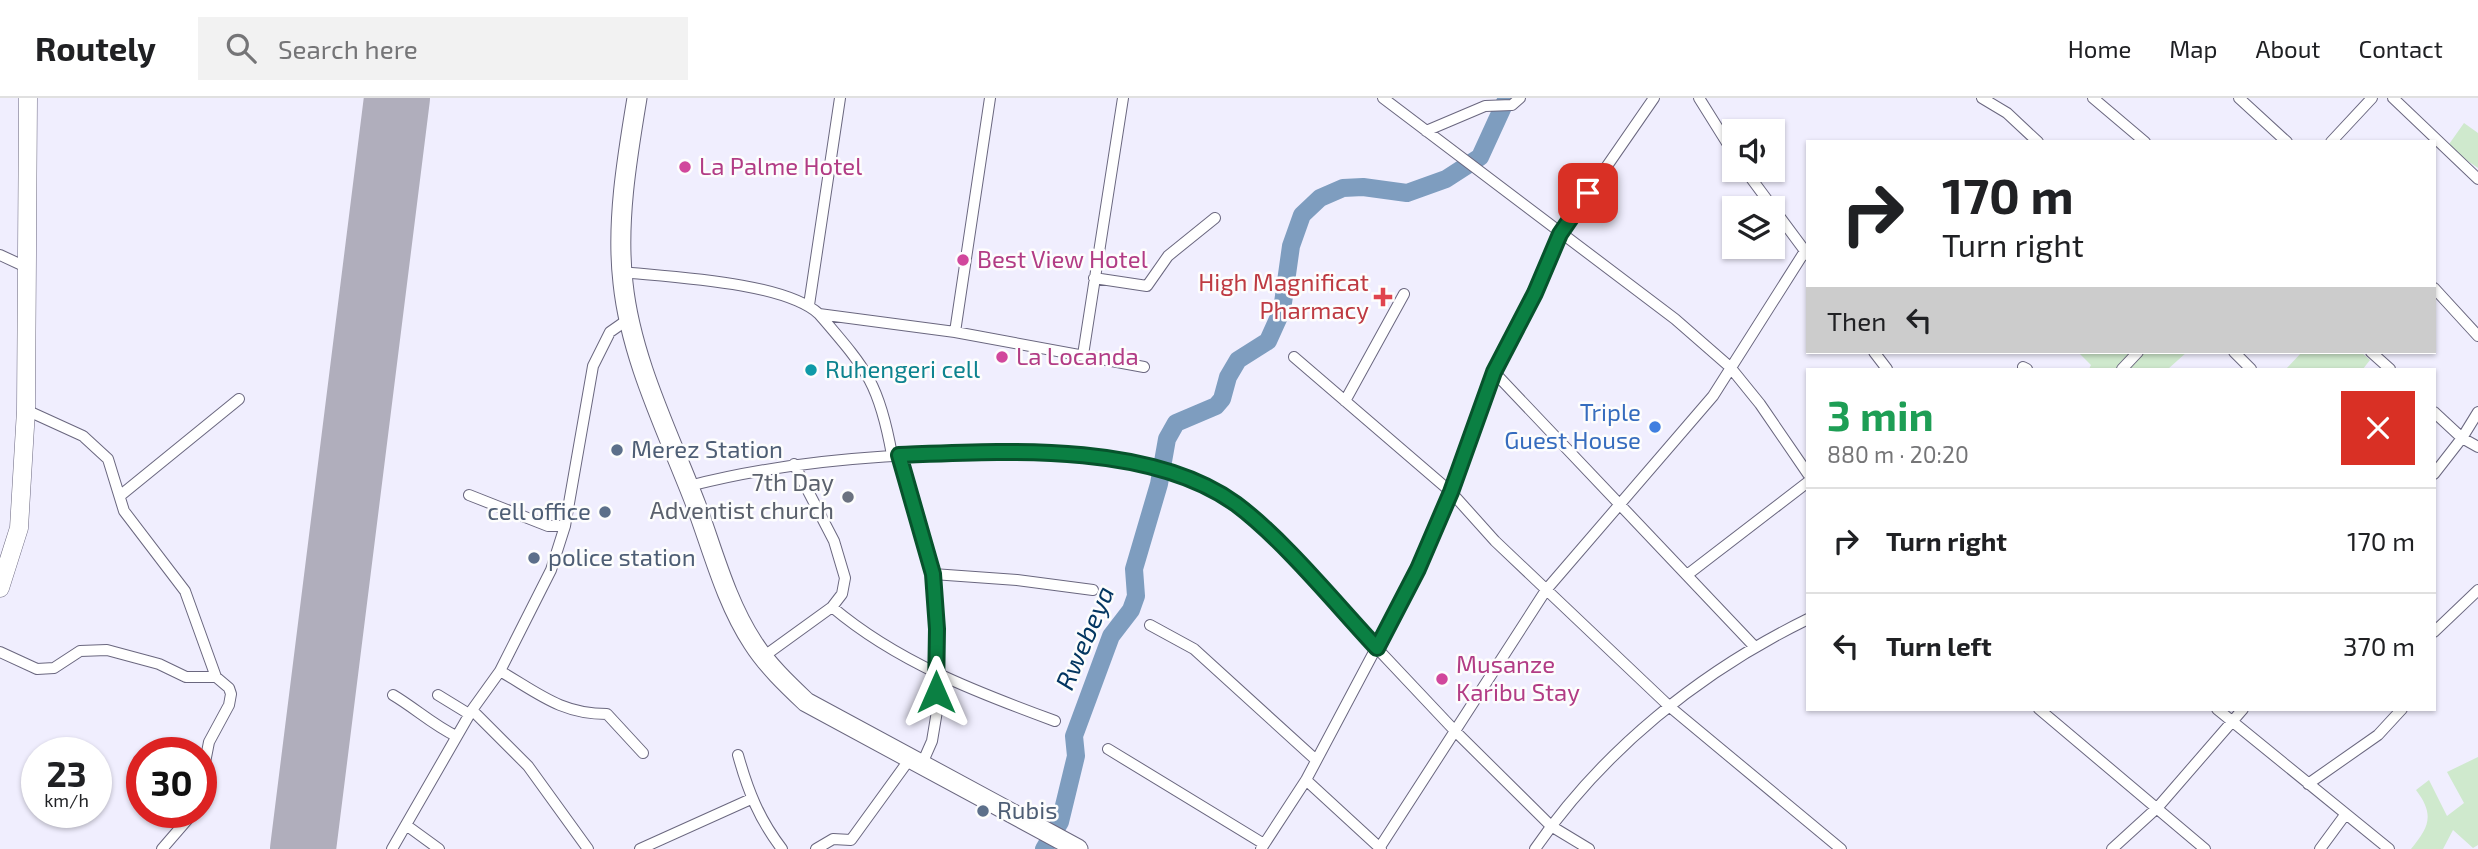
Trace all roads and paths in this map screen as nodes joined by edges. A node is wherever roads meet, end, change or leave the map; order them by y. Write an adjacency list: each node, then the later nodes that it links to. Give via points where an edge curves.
1 (28, 98): 27 (main road)
2 (637, 98): 28 (highway, via 621,238)
3 (840, 98): 32 (street)
4 (990, 98): 35 (street)
5 (1123, 98): 29 (street)
6 (1654, 98): 24 (street)
7 (1699, 98): 16 (street)
8 (1982, 98): 17 (street, via 2007,113)
9 (2092, 98): 18 (street)
10 (2239, 98): 19 (street)
11 (2372, 98): 20 (street)
12 (2393, 98): 21 (street)
13 (1389, 100): 15 (street)
14 (1516, 102): 15 (street, via 1490,106)
15 (1426, 131): 24 (street)
16 (1722, 135)
17 (2036, 140)
18 (2143, 140)
19 (2285, 140)
20 (2333, 140)
21 (2478, 178)
22 (1754, 182): 25 (street)
23 (1215, 218): 29 (street, via 1168,257 1147,286)
24 (1560, 234): 44 (street, via 1675,319); 49 (street)
25 (1806, 253): 44 (street)
26 (0, 255): 27 (street)
27 (26, 267): 52 (main road)
28 (622, 272): 32 (street, via 743,286); 34 (highway)
29 (1094, 278): 41 (street)
30 (2436, 290): 36 (street)
31 (1404, 294): 51 (street)
32 (809, 305): 33 (street)
33 (819, 314): 35 (street); 57 (street, via 866,369)
34 (630, 318): 62 (highway); 67 (street, via 610,331 593,366)
35 (955, 332): 41 (street)
36 (2478, 336)
37 (1876, 354): 45 (street)
38 (2136, 354): 46 (street)
39 (2236, 354): 47 (street)
40 (2373, 354): 48 (street)
41 (1083, 355): 43 (street)
42 (1294, 357): 51 (street)
43 (1144, 367)
44 (1730, 367): 59 (street); 66 (street, via 1706,404)
45 (1886, 368)
46 (2123, 368)
47 (2250, 368)
48 (2388, 368)
49 (1494, 372): 63 (street); 66 (street)
50 (239, 399): 64 (street)
51 (1345, 401): 63 (street)
52 (26, 410): 64 (street, via 83,436 98,448 108,459); 70 (main road, via 19,528)
53 (2478, 412): 55 (street)
54 (2436, 414): 55 (street)
55 (2462, 438): 56 (street); 60 (street)
56 (2478, 447)
57 (896, 455): 58 (street); 68 (street); 79 (street, via 1029,451 1142,465 1188,479 1233,502 1256,521)
58 (794, 464): 62 (street); 74 (street, via 844,569 842,594)
59 (1806, 471)
60 (2436, 471)
61 (1806, 484): 69 (street)
62 (689, 486): 81 (highway, via 734,608)
63 (1451, 492): 72 (street); 79 (street)
64 (121, 495): 84 (street, via 124,511 185,591)
65 (469, 495): 67 (street, via 548,526)
66 (1620, 503): 69 (street); 72 (street)
67 (565, 526): 82 (street, via 551,570)
68 (933, 574): 71 (street); 83 (street)
69 (1687, 575): 78 (street)
70 (0, 589)
71 (1093, 590)
72 (1546, 590): 87 (street); 95 (street)
73 (2478, 590): 77 (street)
74 (832, 607): 81 (street); 83 (street, via 881,644)
75 (1806, 620): 78 (street)
76 (1150, 625): 101 (street, via 1194,649)
77 (2436, 630)
78 (1753, 645): 87 (street)
79 (1377, 648): 95 (street); 101 (street)
80 (0, 652): 84 (street, via 37,669 54,668 80,651 107,650 159,664 186,677)
81 (763, 657): 102 (highway, via 806,702)
82 (499, 671): 92 (street); 99 (street, via 565,708 581,714 607,713)
83 (935, 673): 93 (street); 102 (street, via 937,711 932,741)
84 (216, 677): 97 (street, via 231,694)
85 (393, 695): 96 (street, via 416,708 434,726)
86 (438, 695): 92 (street)
87 (1670, 707): 109 (street, via 1625,742 1576,792); 123 (street)
88 (2041, 711): 106 (street)
89 (2219, 711): 94 (street)
90 (2241, 711): 94 (street)
91 (2400, 711): 104 (street, via 2378,735)
92 (470, 712): 96 (street); 117 (street, via 528,766)
93 (1055, 721)
94 (2233, 722): 104 (street); 106 (street)
95 (1455, 731): 109 (street); 113 (street)
96 (456, 736): 108 (street)
97 (212, 737)
98 (1108, 749): 112 (street)
99 (643, 753)
100 (738, 755): 105 (street)
101 (1316, 760): 103 (street)
102 (915, 763): 111 (highway); 120 (street, via 851,840 832,839)
103 (1306, 780): 112 (street); 113 (street)
104 (2308, 784): 107 (street)
105 (751, 799): 118 (street); 119 (street)
106 (2158, 807): 124 (street); 125 (street)
107 (2345, 816): 126 (street); 127 (street)
108 (406, 825): 115 (street); 116 (street)
109 (1551, 826): 121 (street); 122 (street)
110 (181, 828): 114 (street)
111 (1069, 846)
112 (1262, 846)
113 (1380, 848)
114 (163, 849)
115 (392, 849)
116 (439, 849)
117 (588, 849)
118 (640, 849)
119 (782, 849)
120 (816, 849)
121 (1535, 849)
122 (1589, 849)
123 (1841, 849)
124 (2112, 849)
125 (2205, 849)
126 (2320, 849)
127 (2389, 849)

